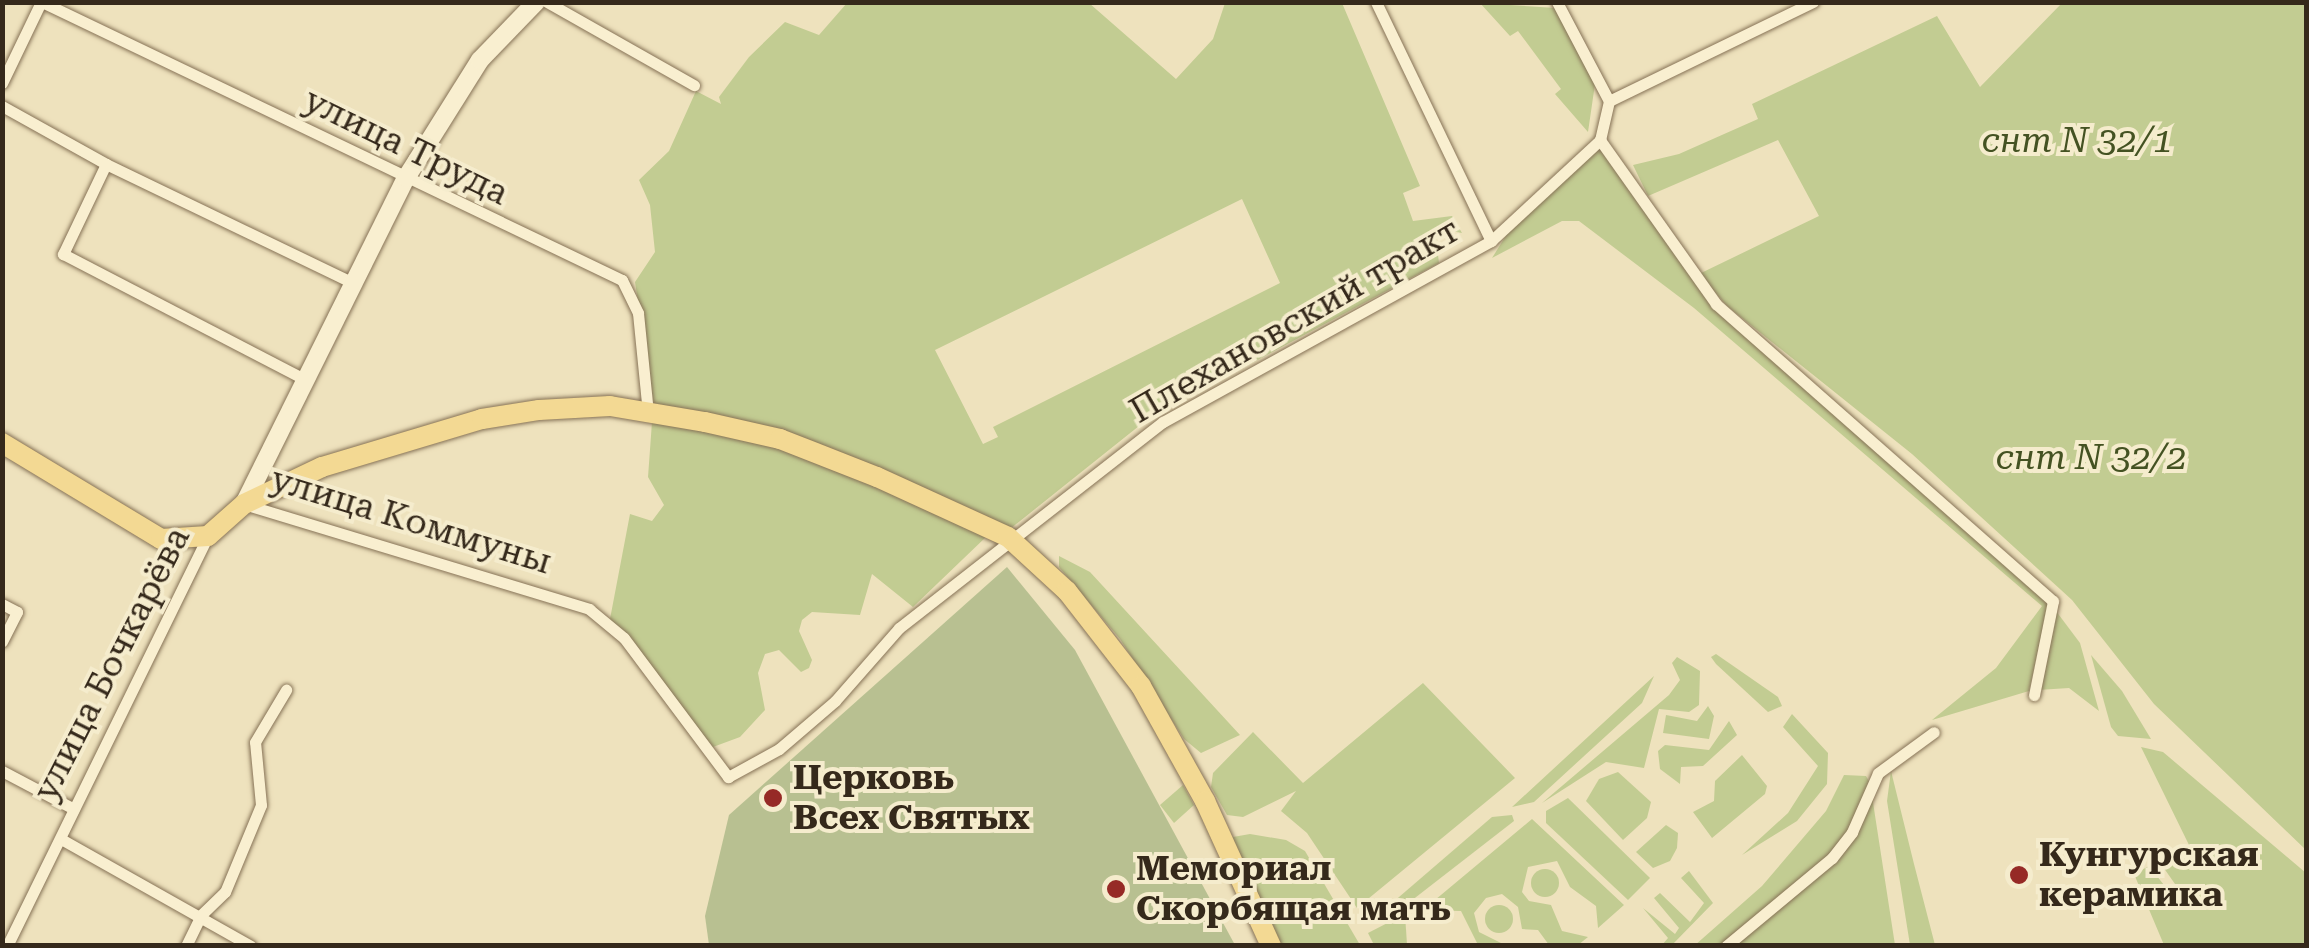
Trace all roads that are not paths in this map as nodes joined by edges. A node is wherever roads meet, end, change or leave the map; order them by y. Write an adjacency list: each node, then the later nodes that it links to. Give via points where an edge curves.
1 (42, 2): 7 (street); 13 (street, улица Труда)
2 (536, 2): 13 (street, улица Бочкарёва, via 480,60)
3 (548, 2): 8 (street)
4 (1376, 2): 14 (street)
5 (1558, 2): 9 (street)
6 (1813, 2): 9 (street)
7 (2, 83)
8 (694, 86)
9 (1609, 100): 11 (street)
10 (2, 106): 12 (street)
11 (1600, 140): 14 (street, Плехановский тракт); 25 (street, via 1716,304 2053,601)
12 (106, 164): 15 (street); 16 (street, via 63,254)
13 (406, 178): 15 (street, улица Бочкарёва); 17 (street, улица Труда, via 622,280 638,314)
14 (1491, 241): 21 (street, Плехановский тракт, via 1163,422)
15 (351, 282): 16 (street, улица Бочкарёва)
16 (302, 378): 19 (street, улица Бочкарёва)
17 (648, 414): 19 (main road, улица Коммуны, via 610,406 482,419 322,468); 21 (main road, улица Коммуны, via 780,440)
18 (2, 442): 20 (main road, via 161,538)
19 (244, 504): 20 (main road, улица Бочкарёва); 28 (street, улица Коммуны, via 589,609 624,638)
20 (208, 536): 29 (street, улица Бочкарёва)
21 (1008, 538): 28 (street, Плехановский тракт, via 899,628 835,701 779,748 728,776); 36 (main road, улица Коммуны, via 1067,591 1140,686 1206,801)
22 (2, 604): 23 (street, via 17,612)
23 (2, 640)
24 (286, 690): 31 (street, via 255,742 261,805 225,892)
25 (2034, 695)
26 (1934, 732): 37 (street, via 1878,773 1852,832 1832,858)
27 (2, 771): 29 (street)
28 (720, 772)
29 (74, 809): 30 (street, улица Бочкарёва)
30 (61, 839): 31 (street); 32 (street, улица Бочкарёва)
31 (201, 914): 34 (street); 35 (street)
32 (8, 928): 33 (street, улица Бочкарёва)
33 (7, 946)
34 (186, 946)
35 (251, 946)
36 (1272, 946)
37 (1726, 946)

